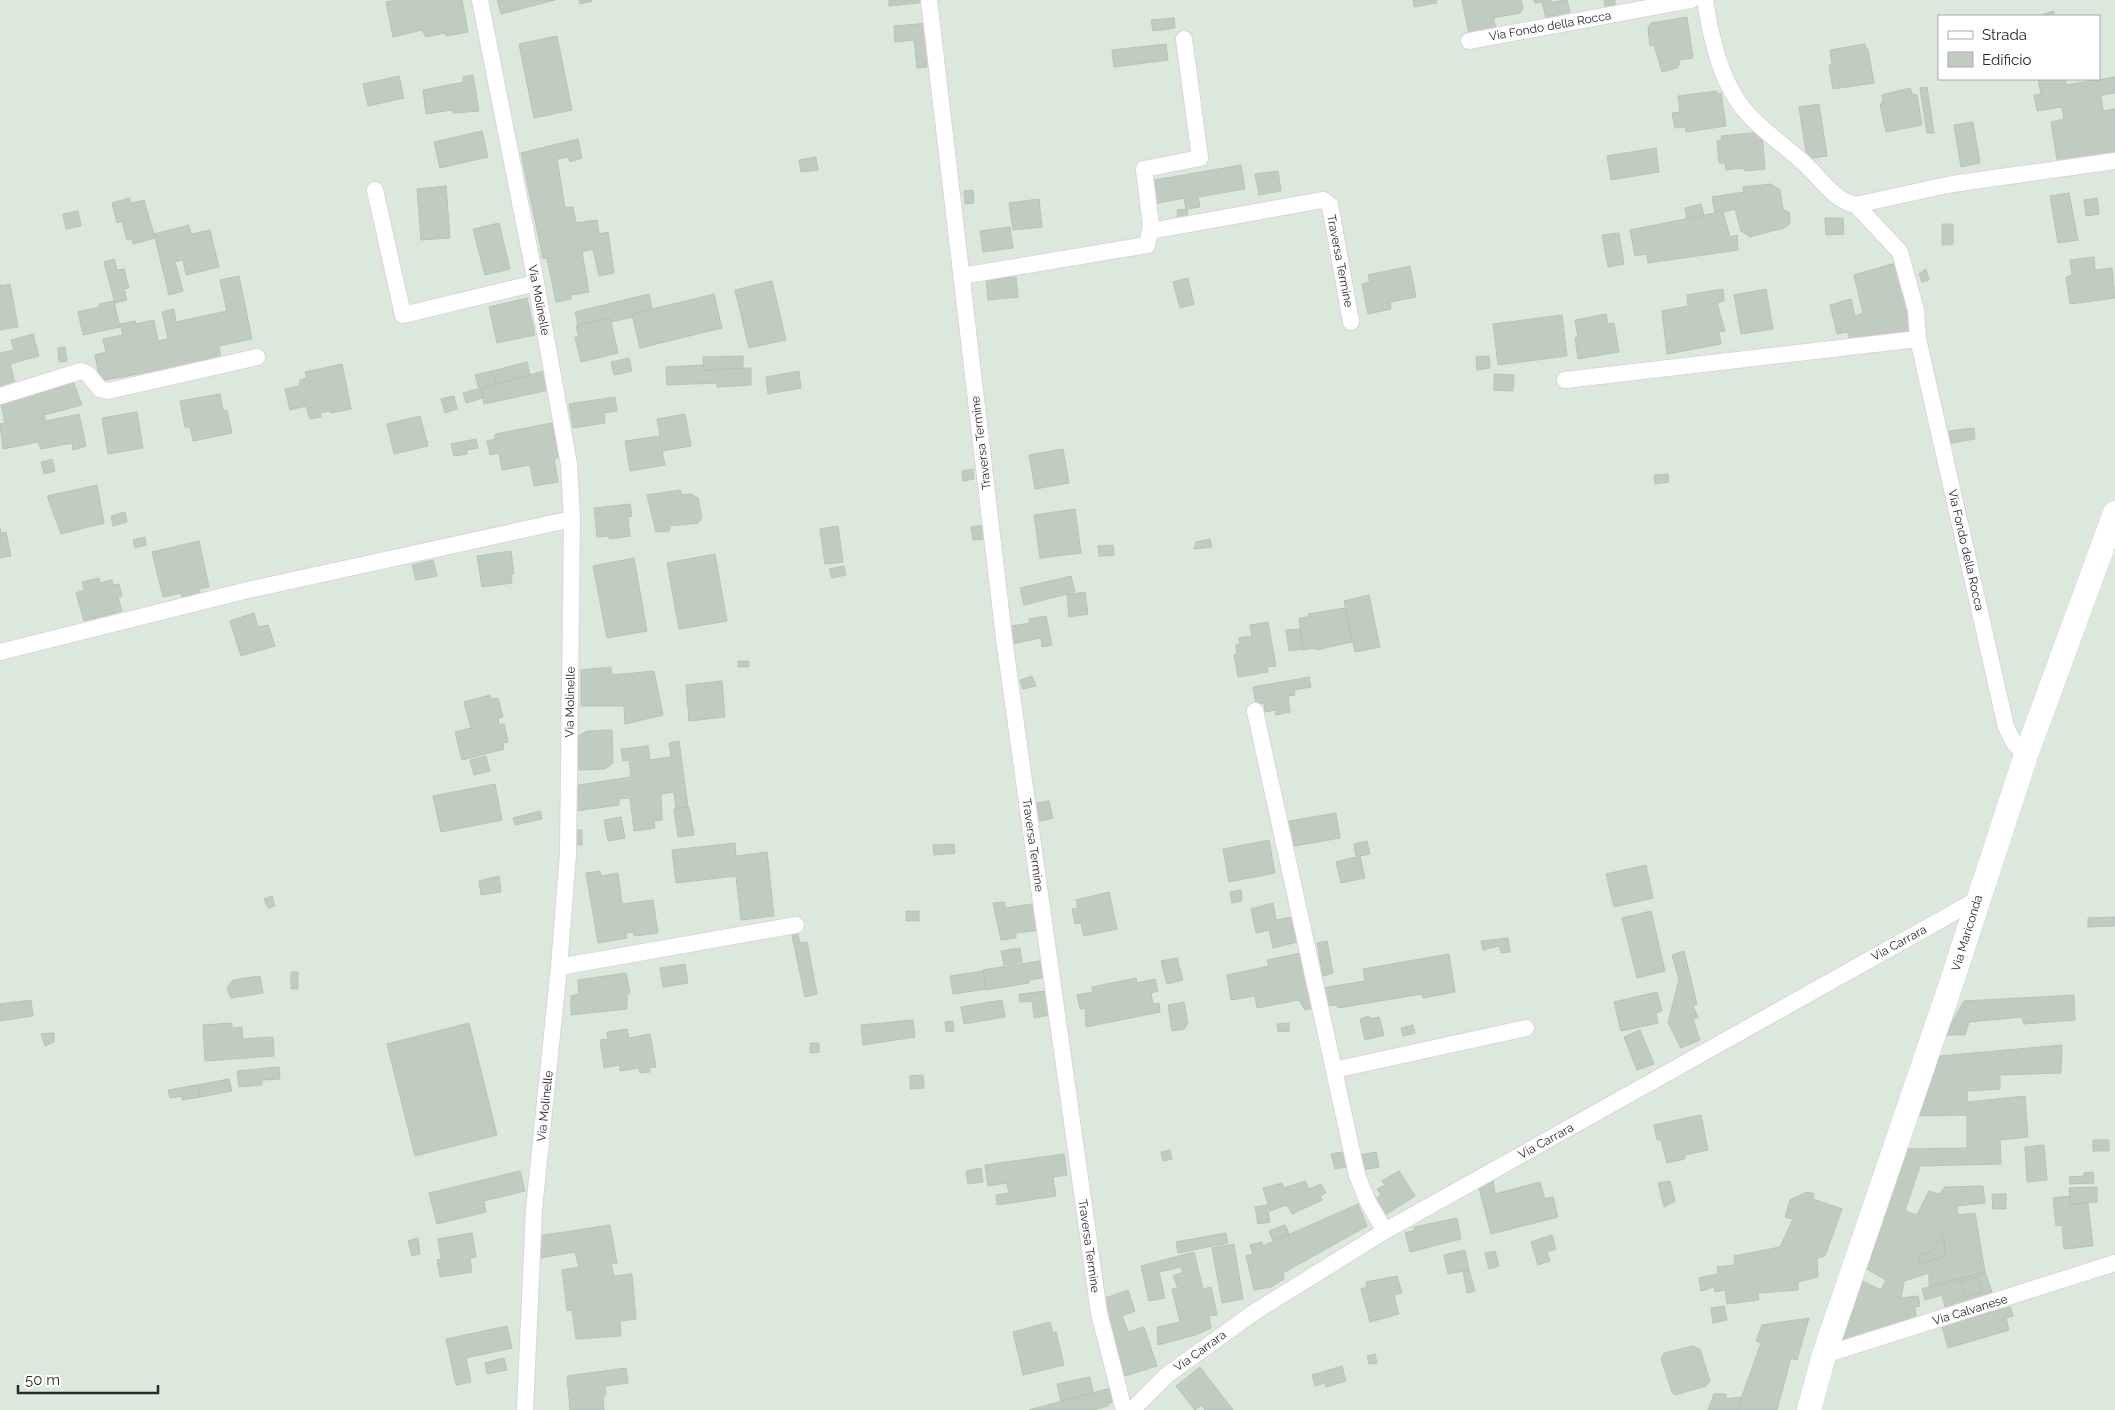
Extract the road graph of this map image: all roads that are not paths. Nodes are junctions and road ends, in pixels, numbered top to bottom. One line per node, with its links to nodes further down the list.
1 (480, 0): 12 (street, Via Molinelle)
2 (929, 0): 11 (street, Traversa Termine)
3 (1691, 0): 6 (street, Via Fondo della Rocca)
4 (1705, 0): 9 (street, Via Fondo della Rocca)
5 (1184, 39): 10 (street)
6 (1469, 41)
7 (2115, 161): 9 (street)
8 (375, 190): 12 (street)
9 (1856, 205): 14 (street, Via Fondo della Rocca)
10 (1150, 230): 11 (street); 13 (street, Traversa Termine)
11 (961, 276): 32 (street, Traversa Termine)
12 (536, 283): 19 (street, Via Molinelle)
13 (1351, 322)
14 (1918, 339): 16 (street); 22 (street, Via Fondo della Rocca)
15 (257, 357): 17 (street)
16 (1565, 380)
17 (0, 396)
18 (2115, 513): 22 (street, Via Mariconda)
19 (572, 519): 20 (street); 25 (street, Via Molinelle)
20 (0, 652)
21 (1255, 710): 27 (street)
22 (2026, 755): 23 (street, Via Mariconda)
23 (1978, 899): 28 (street, Via Carrara); 30 (street, Via Mariconda)
24 (796, 925): 25 (street)
25 (559, 966): 31 (street, Via Molinelle)
26 (1526, 1028): 27 (street)
27 (1334, 1070): 28 (street)
28 (1385, 1231): 33 (street, Via Carrara)
29 (2115, 1263): 30 (street, Via Calvanese)
30 (1824, 1355): 34 (street, Via Mariconda)
31 (525, 1410)
32 (1124, 1410)
33 (1132, 1410)
34 (1810, 1410)

